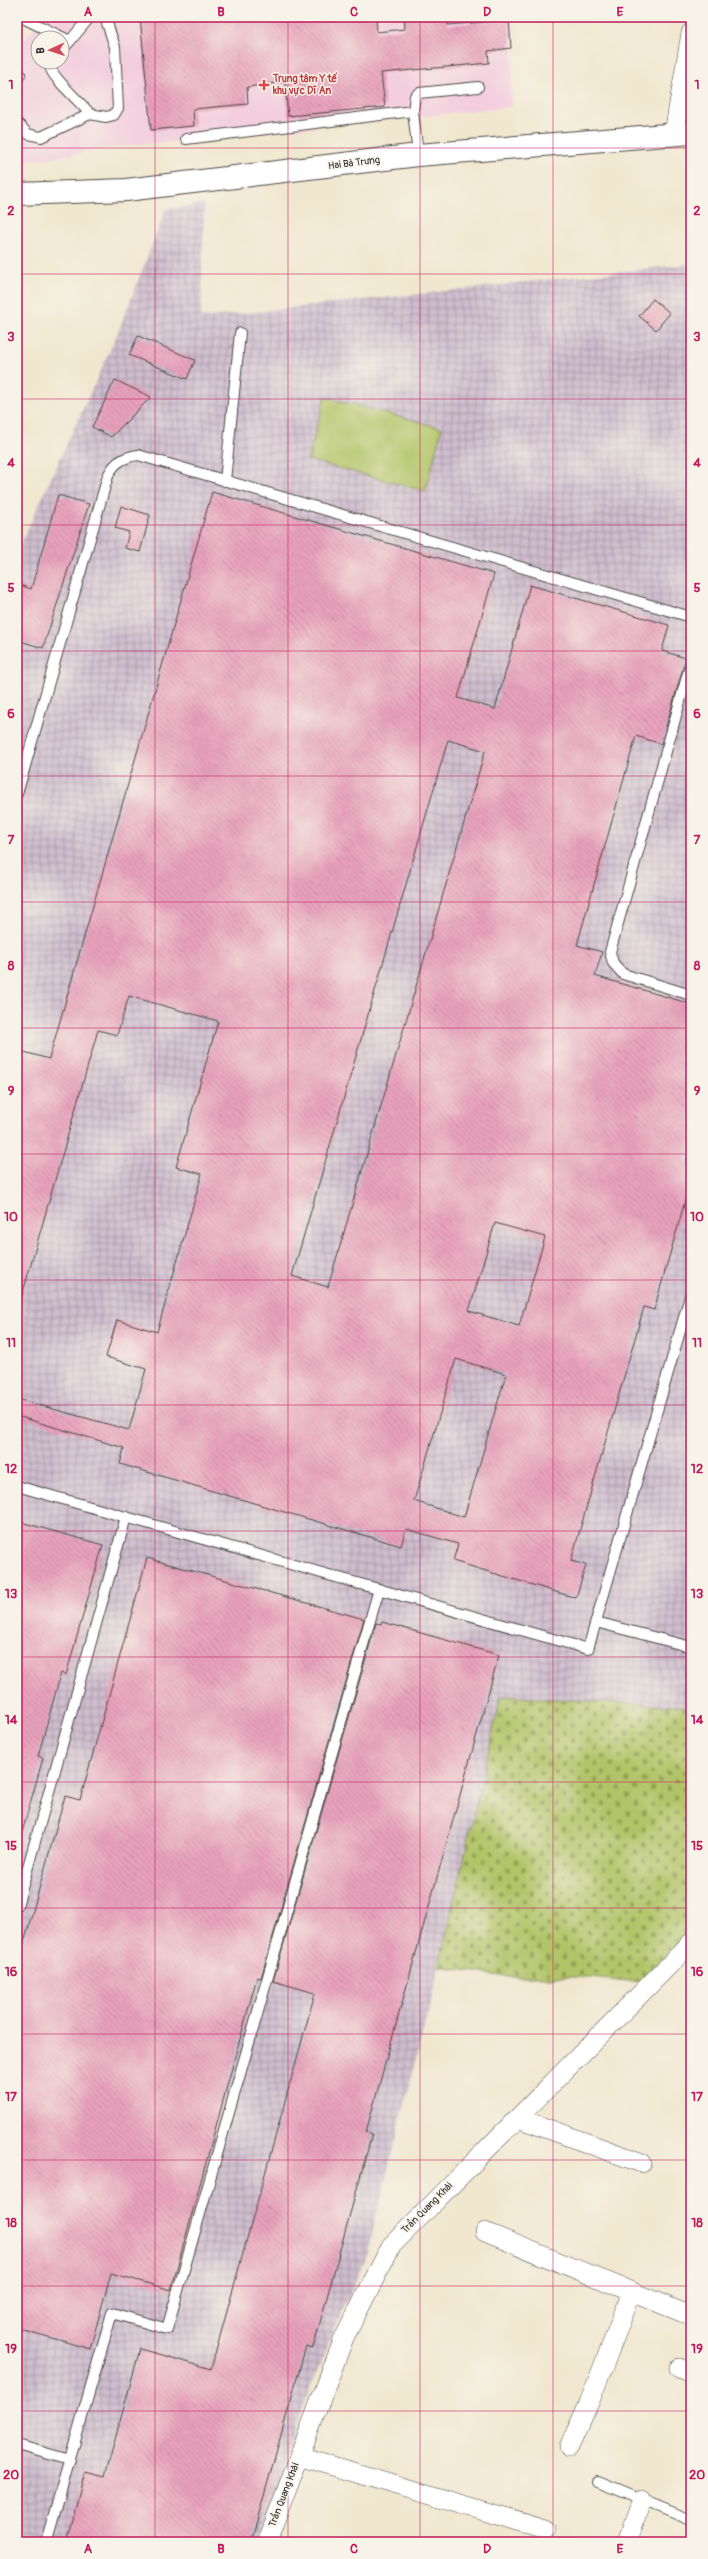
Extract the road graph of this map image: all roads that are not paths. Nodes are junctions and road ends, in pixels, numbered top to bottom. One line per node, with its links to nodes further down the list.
1 (90, 17): 6 (lane)
2 (105, 17): 10 (lane)
3 (26, 18): 4 (lane)
4 (49, 30)
5 (691, 33): 12 (street)
6 (70, 41)
7 (51, 70): 10 (lane)
8 (478, 87): 9 (lane)
9 (413, 111): 13 (lane); 14 (lane)
10 (90, 114): 11 (lane)
11 (17, 123)
12 (682, 133): 14 (main road, Hai Bà Trưng)
13 (186, 139)
14 (418, 155): 15 (main road, Hai Bà Trưng)
15 (17, 194)
16 (240, 333): 17 (lane)
17 (225, 481): 18 (lane); 20 (lane)
18 (691, 617)
19 (691, 662): 21 (lane)
20 (17, 794)
21 (691, 995)
22 (691, 1293): 26 (lane)
23 (17, 1486): 24 (lane)
24 (126, 1516): 25 (lane); 28 (lane)
25 (379, 1589): 26 (lane); 38 (lane)
26 (596, 1622): 27 (lane)
27 (691, 1647)
28 (17, 1906)
29 (691, 1943): 30 (street, Trần Quang Khải)
30 (518, 2118): 31 (street); 37 (street, Trần Quang Khải)
31 (642, 2163)
32 (485, 2232): 33 (street)
33 (632, 2292): 34 (street); 36 (street)
34 (691, 2316)
35 (17, 2445): 38 (lane)
36 (569, 2447)
37 (299, 2456): 42 (street); 44 (street, Trần Quang Khải)
38 (70, 2460): 43 (lane)
39 (598, 2482): 40 (lane)
40 (642, 2500): 41 (lane); 45 (street)
41 (691, 2520)
42 (545, 2529)
43 (46, 2542)
44 (267, 2542)
45 (627, 2542)

